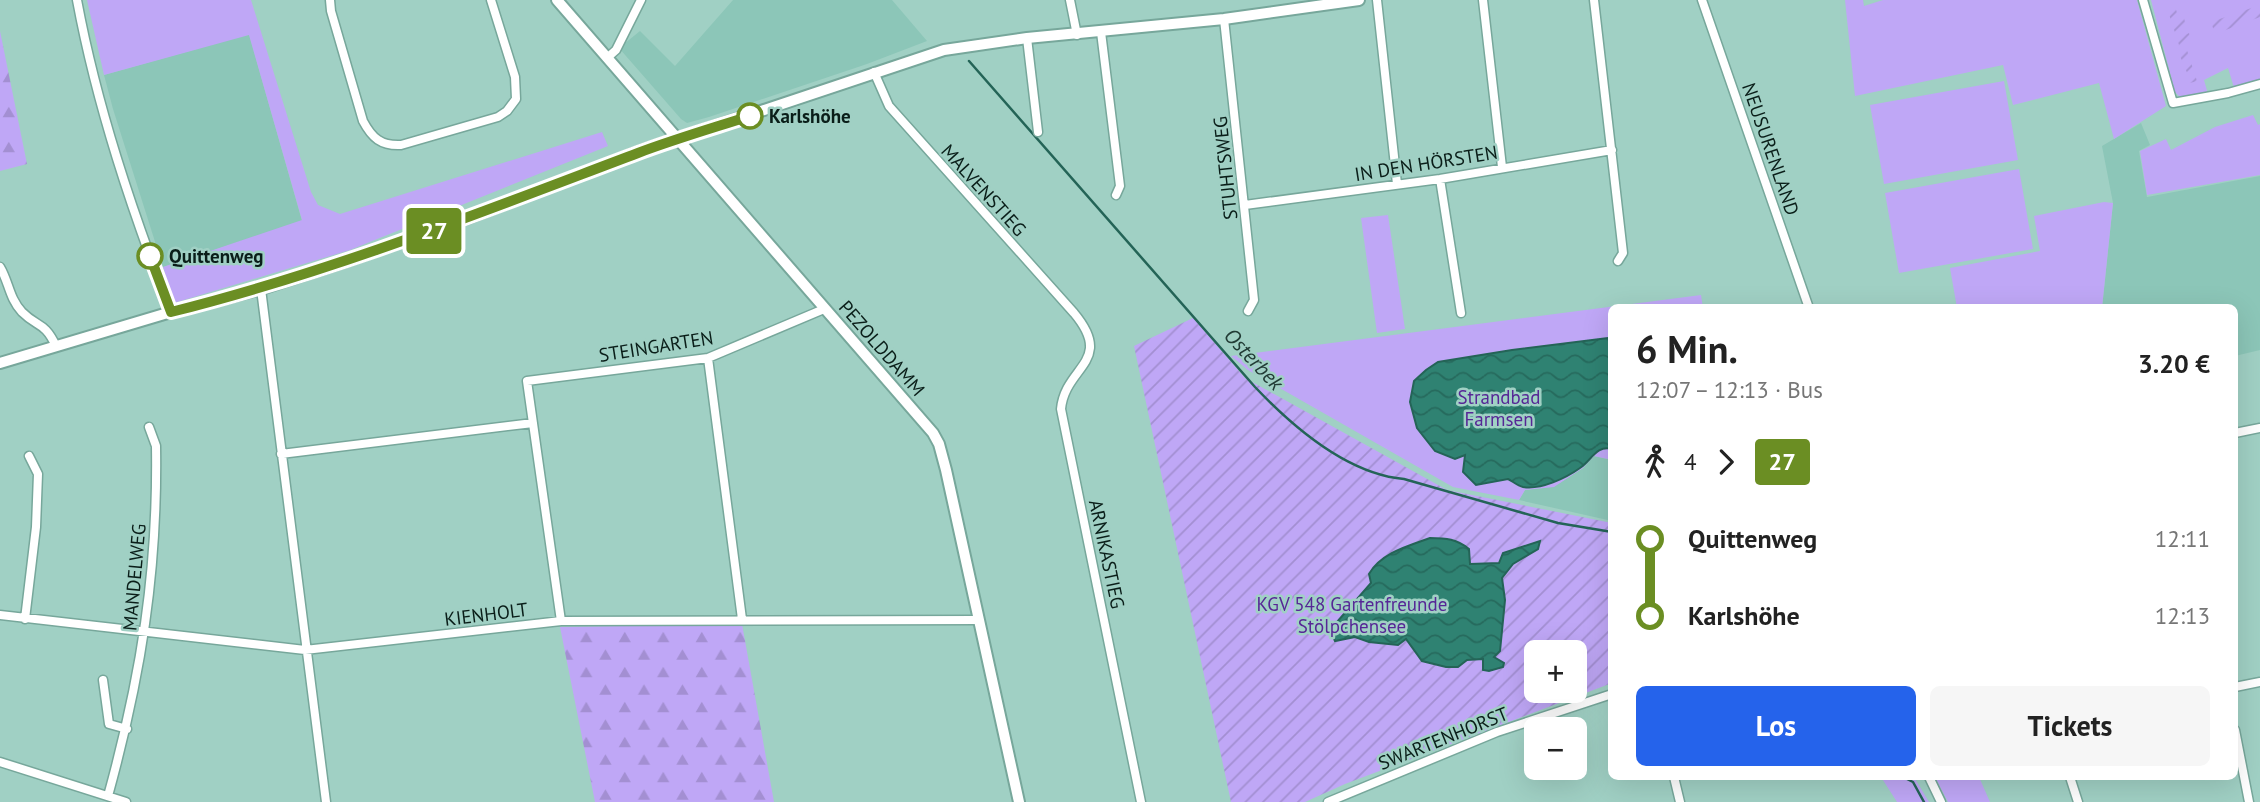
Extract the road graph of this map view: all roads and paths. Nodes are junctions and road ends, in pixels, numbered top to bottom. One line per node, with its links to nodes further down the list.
1 (77, 0): 34 (street)
2 (330, 0): 3 (street)
3 (491, 0)
4 (556, 0): 17 (main road, PEZOLDDAMM)
5 (641, 0): 17 (street)
6 (1070, 0): 15 (street)
7 (1359, 0): 13 (main road)
8 (1377, 0): 25 (street)
9 (1483, 0): 23 (street)
10 (1594, 0): 22 (street)
11 (1702, 0): 31 (street, NEUSURENLAND)
12 (2143, 0): 19 (street)
13 (1224, 19): 14 (main road); 27 (street, STUHTSWEG)
14 (1101, 32): 15 (main road); 26 (street)
15 (1077, 35): 16 (main road)
16 (1027, 38): 18 (main road); 20 (street)
17 (607, 58): 21 (main road, PEZOLDDAMM)
18 (874, 72): 21 (main road); 36 (street, MALVENSTIEG)
19 (2260, 84)
20 (1038, 132)
21 (678, 140): 30 (main road); 32 (main road, PEZOLDDAMM)
22 (1612, 150): 23 (street, IN DEN HÖRSTEN); 28 (street)
23 (1502, 167): 24 (street, IN DEN HÖRSTEN)
24 (1440, 179): 25 (street, IN DEN HÖRSTEN); 35 (street)
25 (1396, 184): 27 (street, IN DEN HÖRSTEN)
26 (1116, 195)
27 (1245, 205): 33 (street, STUHTSWEG)
28 (1618, 261)
29 (0, 267): 37 (street)
30 (261, 289): 34 (main road); 44 (street)
31 (1808, 304)
32 (824, 309): 38 (street, STEINGARTEN); 49 (main road, PEZOLDDAMM)
33 (1248, 311)
34 (171, 312): 37 (main road)
35 (1461, 313)
36 (1081, 322): 67 (street, ARNIKASTIEG)
37 (56, 346): 39 (main road)
38 (708, 358): 40 (street, STEINGARTEN); 48 (street)
39 (0, 363)
40 (533, 423): 44 (street); 50 (street)
41 (149, 427): 51 (street, MANDELWEG)
42 (2260, 428): 43 (street)
43 (2238, 432)
44 (281, 454): 52 (street)
45 (29, 456): 47 (street)
46 (0, 615): 47 (street, KIENHOLT)
47 (25, 619): 51 (street, KIENHOLT)
48 (742, 619): 49 (street, KIENHOLT); 50 (street, KIENHOLT)
49 (979, 620): 66 (main road, PEZOLDDAMM)
50 (561, 621): 52 (street, KIENHOLT)
51 (146, 632): 52 (street, KIENHOLT); 57 (street, MANDELWEG)
52 (305, 650): 65 (street)
53 (103, 680): 57 (street)
54 (2260, 682): 55 (street)
55 (2238, 686)
56 (1608, 695): 68 (street, SWARTENHORST)
57 (127, 729): 63 (street, MANDELWEG)
58 (2238, 745): 72 (street)
59 (0, 762): 63 (street)
60 (1675, 780): 69 (street)
61 (1930, 780): 70 (street)
62 (2071, 780): 71 (street)
63 (108, 796): 64 (street)
64 (126, 802)
65 (326, 802)
66 (1019, 802)
67 (1141, 802)
68 (1328, 802)
69 (1680, 802)
70 (1941, 802)
71 (2078, 802)
72 (2249, 802)

